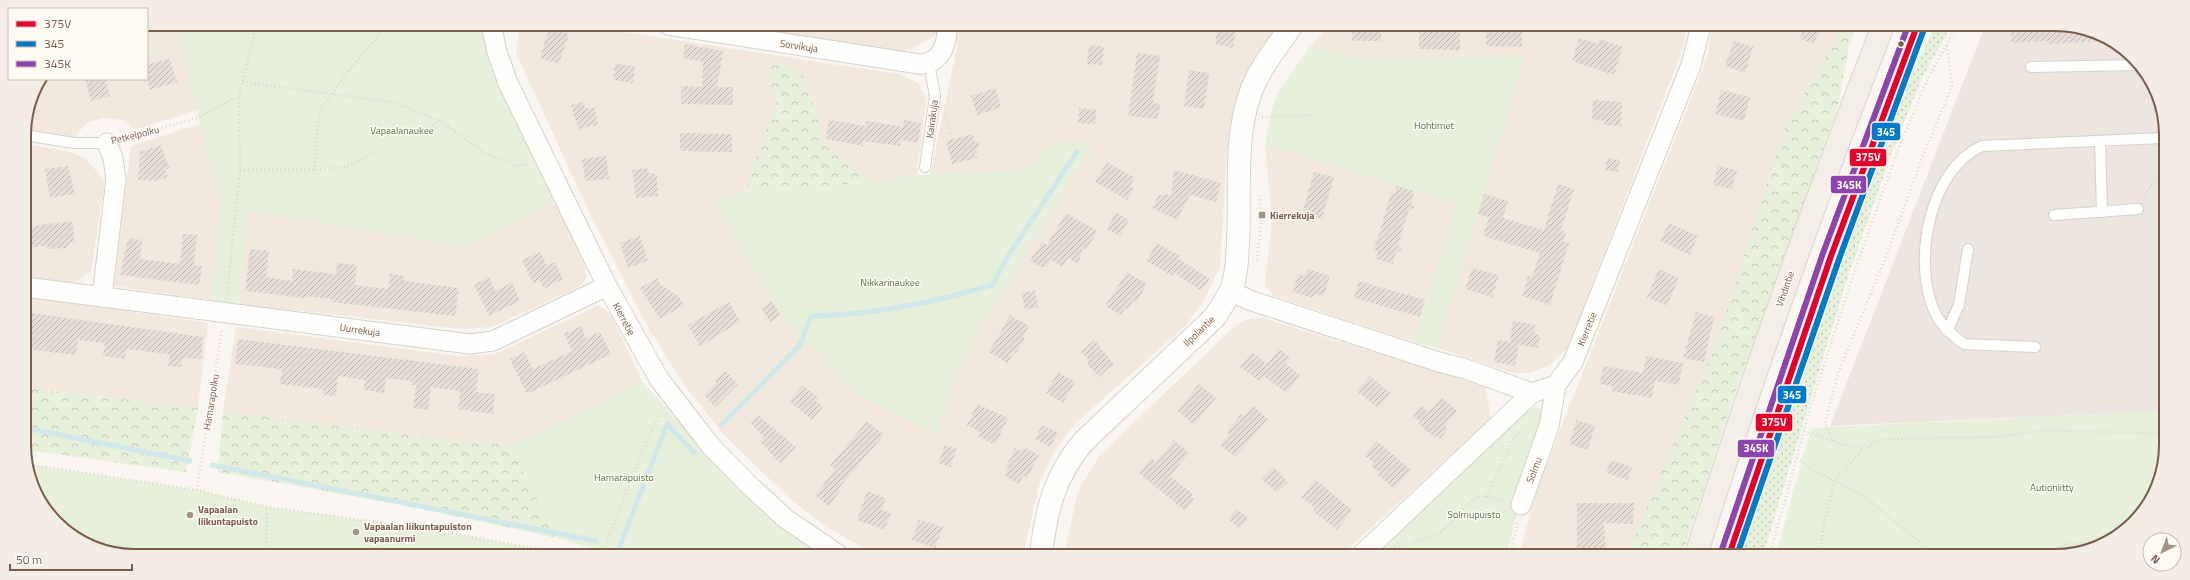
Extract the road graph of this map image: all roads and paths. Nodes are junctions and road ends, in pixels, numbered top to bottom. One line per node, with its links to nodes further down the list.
1 (256, 31): 17 (path, Hamarapolku)
2 (383, 31): 18 (path)
3 (492, 31): 29 (street, Kierretie)
4 (510, 31): 12 (path)
5 (707, 31): 14 (street, Sorvikuja)
6 (947, 31): 14 (street)
7 (1288, 31): 42 (street, Ilpolantie)
8 (1700, 31): 47 (street, Kierretie)
9 (1881, 31): 71 (main road, Vihdintie)
10 (1915, 31): 72 (main road)
11 (1954, 31): 13 (path)
12 (508, 36)
13 (1947, 45): 51 (path); 53 (path)
14 (929, 63): 30 (lane, Kairakuja)
15 (2132, 65): 16 (lane)
16 (2031, 67)
17 (243, 82): 18 (path); 19 (path, Hamarapolku)
18 (332, 94): 22 (path); 32 (path)
19 (240, 96): 27 (path, Petkelpolku); 31 (path, Hamarapolku)
20 (1260, 111): 21 (path)
21 (1315, 114)
22 (439, 120): 23 (path); 29 (path)
23 (433, 126)
24 (31, 136): 27 (lane, Petkelpolku)
25 (2159, 138): 26 (lane)
26 (2100, 141): 36 (lane); 45 (lane)
27 (107, 143): 43 (street)
28 (375, 153): 32 (path)
29 (546, 162): 40 (street, Kierretie)
30 (924, 167)
31 (240, 170): 32 (path); 44 (path, Hamarapolku)
32 (315, 170)
33 (2159, 180): 35 (path)
34 (1258, 185): 39 (path)
35 (2138, 209): 36 (lane)
36 (2102, 212): 37 (lane)
37 (2054, 215)
38 (1968, 248): 45 (lane)
39 (1256, 265)
40 (607, 286): 44 (street, Uurrekuja); 49 (street, Kierretie)
41 (31, 288): 43 (street, Uurrekuja)
42 (1231, 291): 48 (street); 67 (street, Ilpolantie)
43 (102, 297): 44 (street, Uurrekuja)
44 (225, 314): 58 (path, Hamarapolku)
45 (1947, 330): 46 (lane)
46 (2035, 347)
47 (1556, 385): 48 (street); 61 (street, Solmu)
48 (1532, 393): 68 (street)
49 (673, 398): 65 (path); 66 (street, Kierretie)
50 (1522, 428): 59 (path)
51 (1804, 431): 53 (path); 55 (path)
52 (2159, 434): 54 (path)
53 (1834, 441): 54 (path)
54 (1864, 449): 57 (path)
55 (1797, 458): 57 (path); 73 (path)
56 (33, 465): 58 (path)
57 (1834, 481): 74 (path); 75 (path)
58 (197, 490): 60 (path)
59 (1486, 497): 61 (path); 69 (path)
60 (267, 507): 63 (path); 64 (path)
61 (1520, 508): 70 (path)
62 (2092, 543): 76 (path)
63 (266, 549)
64 (540, 549)
65 (604, 549)
66 (831, 549)
67 (1042, 549)
68 (1367, 549)
69 (1392, 549)
70 (1511, 549)
71 (1698, 549)
72 (1731, 549)
73 (1772, 549)
74 (1821, 549)
75 (1928, 549)
76 (2052, 549)

